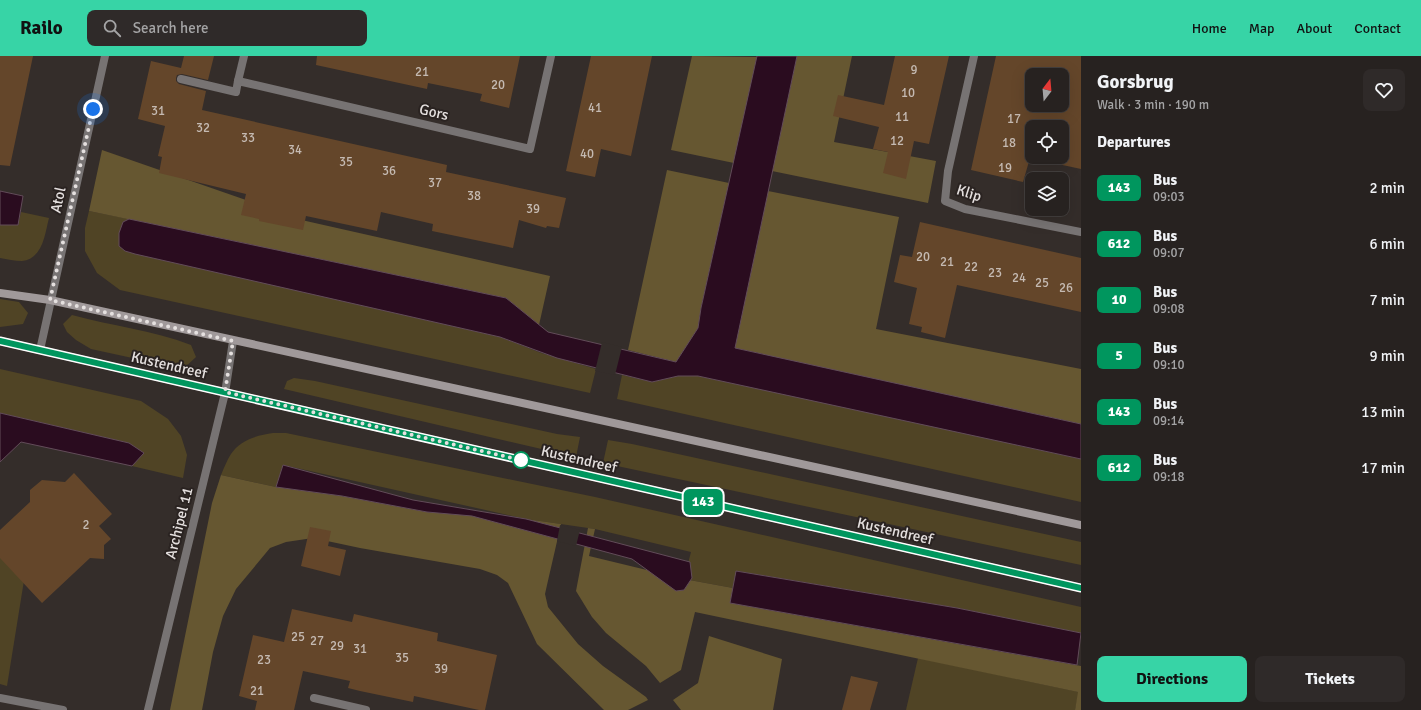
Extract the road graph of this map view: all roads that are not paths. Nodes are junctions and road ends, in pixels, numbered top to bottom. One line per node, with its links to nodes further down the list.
1 (105, 56): 9 (street, Atol)
2 (244, 56): 6 (street)
3 (551, 56): 6 (street, Gors)
4 (974, 56): 7 (street, Klip)
5 (181, 80): 6 (street)
6 (238, 81)
7 (1081, 232)
8 (0, 293): 9 (main road)
9 (50, 300): 11 (main road); 12 (street, Atol)
10 (0, 341): 12 (main road, Kustendreef)
11 (233, 341): 13 (street, Archipel 11); 14 (main road)
12 (40, 350): 13 (main road, Kustendreef)
13 (225, 392): 15 (main road, Kustendreef); 20 (street, Archipel 11)
14 (1081, 525)
15 (1081, 588)
16 (0, 698): 19 (street)
17 (314, 698): 18 (street)
18 (360, 709)
19 (63, 710)
20 (148, 710)

